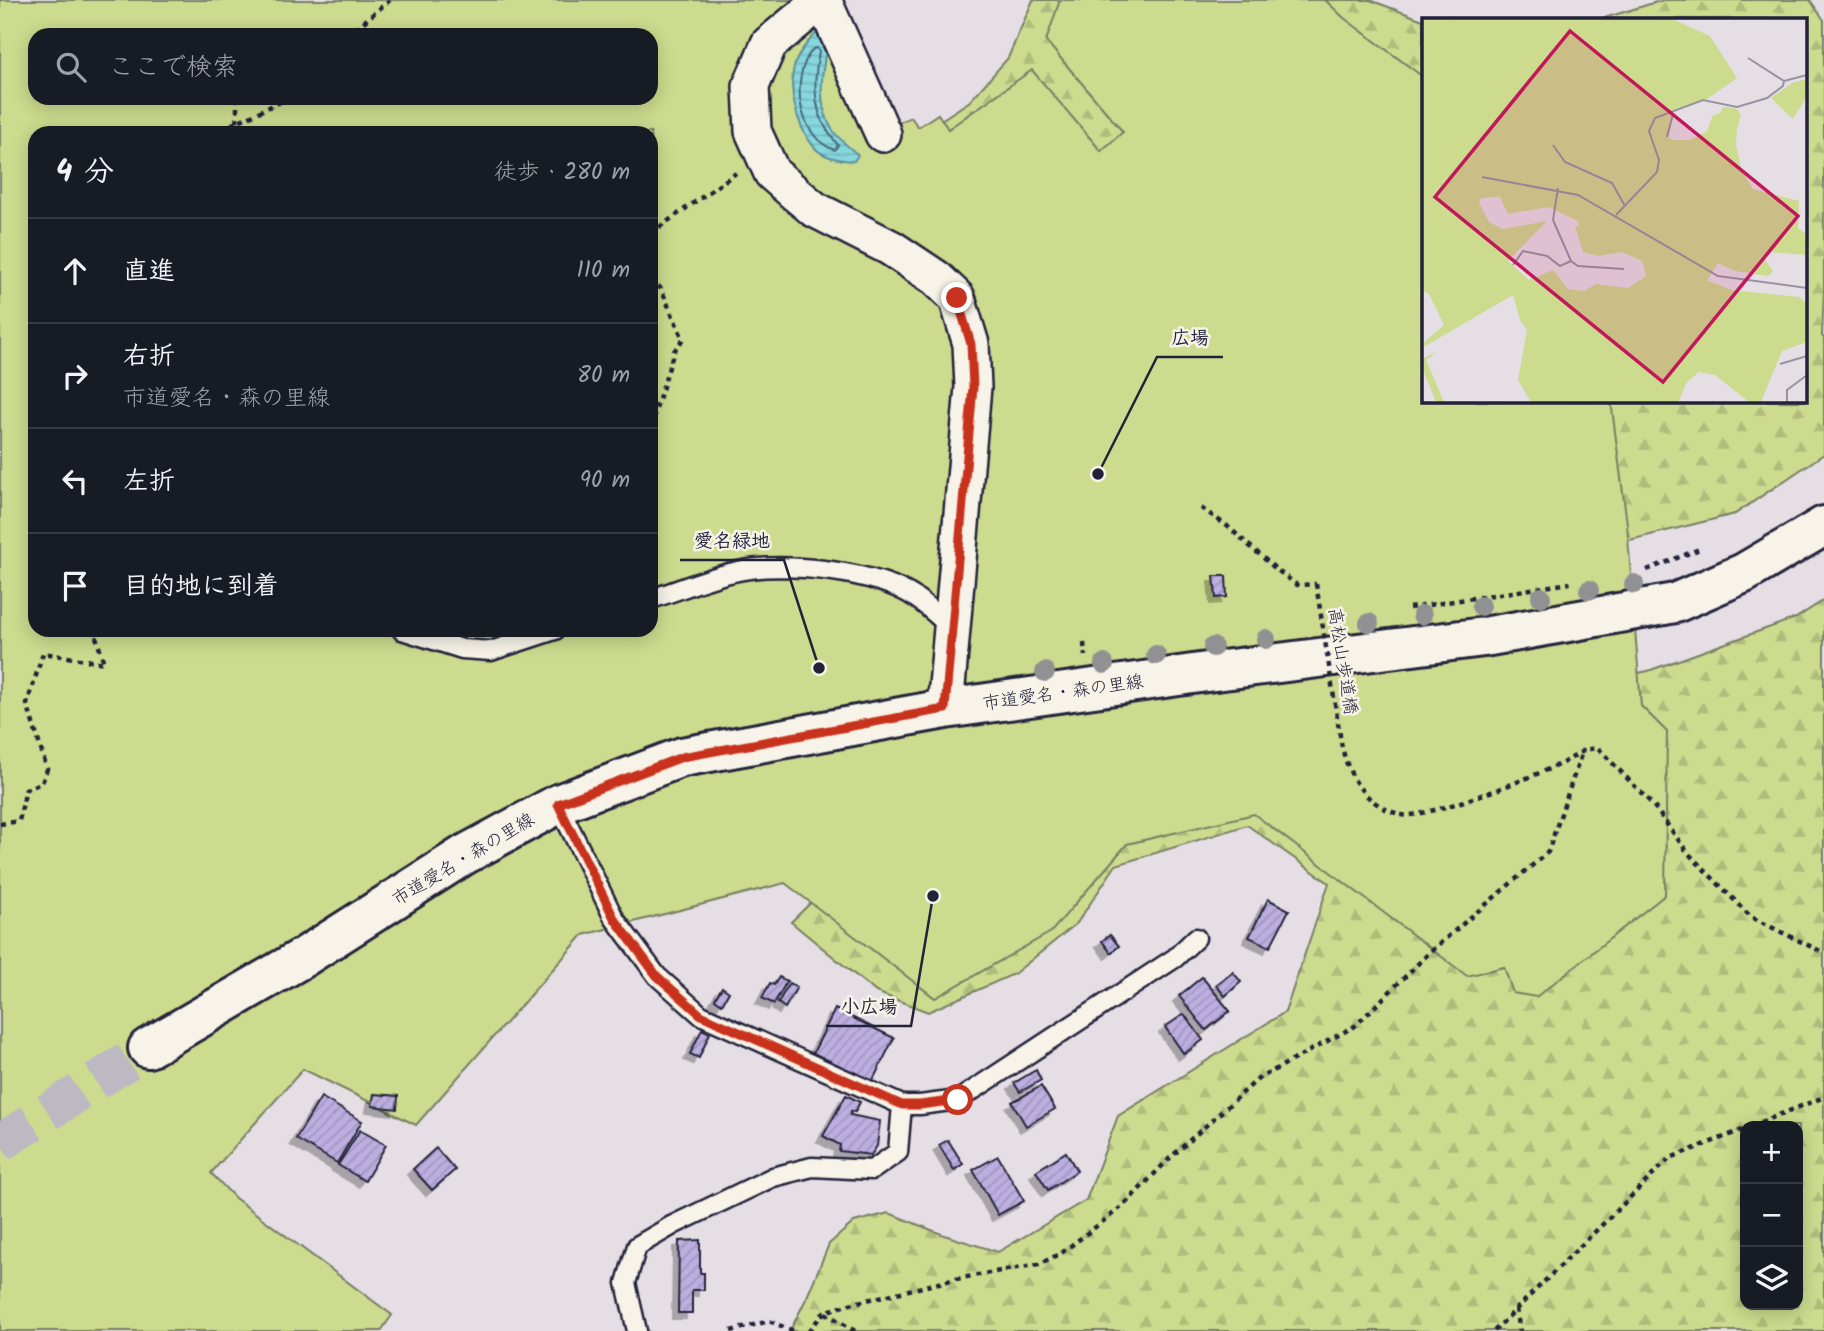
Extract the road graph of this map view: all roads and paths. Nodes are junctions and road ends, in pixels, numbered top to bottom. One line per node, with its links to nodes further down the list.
1 (390, 0): 3 (path)
2 (823, 0): 6 (street); 9 (street)
3 (356, 28)
4 (237, 105): 7 (path)
5 (274, 105): 7 (path)
6 (865, 120)
7 (237, 122): 8 (path)
8 (229, 126)
9 (765, 157): 10 (path); 16 (street)
10 (658, 228)
11 (658, 287): 12 (path)
12 (658, 402)
13 (1201, 508): 21 (path, 高松山歩道橋, bridge)
14 (1824, 526): 20 (street, 市道愛名・森の里線)
15 (658, 597): 16 (lane)
16 (953, 629): 20 (street)
17 (96, 637): 23 (path)
18 (424, 637): 19 (lane)
19 (534, 637)
20 (945, 709): 22 (street, 市道愛名・森の里線)
21 (1583, 749): 25 (path); 32 (path)
22 (558, 804): 26 (street, 市道愛名・森の里線); 28 (lane)
23 (0, 824)
24 (1196, 938): 28 (lane)
25 (1824, 953)
26 (148, 1048)
27 (1824, 1097): 29 (path)
28 (902, 1105): 33 (lane)
29 (1764, 1121)
30 (1740, 1131): 31 (path)
31 (1516, 1308): 38 (path); 39 (path)
32 (824, 1312): 36 (path); 37 (path)
33 (637, 1331)
34 (731, 1331): 35 (path)
35 (794, 1331)
36 (809, 1331)
37 (855, 1331)
38 (1494, 1331)
39 (1520, 1331)

